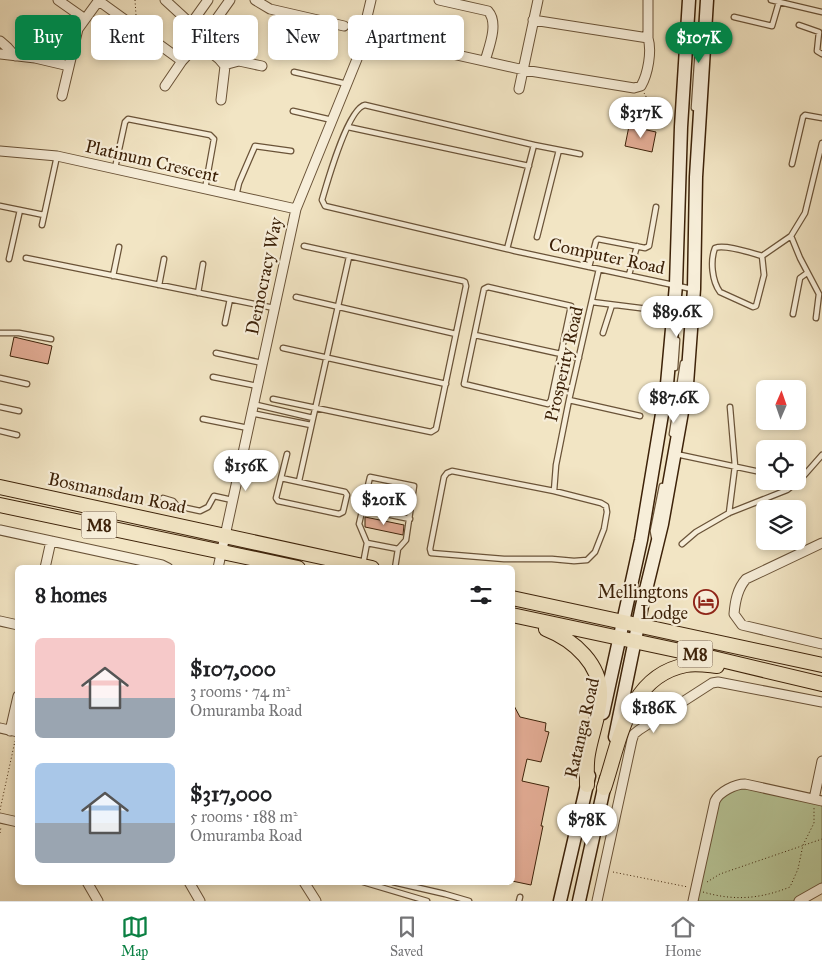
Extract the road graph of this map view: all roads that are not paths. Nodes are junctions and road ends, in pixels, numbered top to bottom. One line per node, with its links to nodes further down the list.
1 (58, 0): 22 (street)
2 (99, 0): 18 (street); 22 (street)
3 (165, 0): 4 (street)
4 (208, 0)
5 (230, 0): 19 (street)
6 (254, 0): 25 (street)
7 (370, 0): 20 (street, Democracy Way)
8 (438, 0): 38 (street)
9 (538, 0): 23 (street)
10 (648, 0): 27 (street)
11 (689, 0): 90 (main road, Ratanga Road)
12 (693, 0): 90 (lane)
13 (701, 0): 16 (lane)
14 (771, 0): 15 (lane)
15 (779, 2): 17 (lane); 21 (lane)
16 (704, 5): 71 (main road, Ratanga Road)
17 (822, 12)
18 (119, 15)
19 (219, 15)
20 (367, 15)
21 (734, 17)
22 (85, 19): 40 (street)
23 (533, 20): 27 (street); 42 (street)
24 (799, 25): 31 (lane)
25 (344, 26)
26 (699, 28): 71 (lane)
27 (648, 38): 42 (street)
28 (0, 41): 32 (street)
29 (163, 47): 37 (street)
30 (0, 54): 32 (street)
31 (822, 54)
32 (15, 56)
33 (464, 56): 38 (street)
34 (44, 60): 40 (street)
35 (218, 60): 39 (street)
36 (357, 60): 44 (street, Democracy Way)
37 (182, 61): 45 (street)
38 (485, 61): 42 (street)
39 (224, 65): 41 (street); 48 (street)
40 (69, 66): 47 (street)
41 (262, 66)
42 (524, 70): 46 (street)
43 (294, 72): 44 (lane)
44 (347, 84): 51 (street, Democracy Way)
45 (165, 86)
46 (519, 89)
47 (62, 96)
48 (221, 100)
49 (293, 111): 51 (lane)
50 (822, 118): 60 (lane)
51 (332, 120): 67 (street, Democracy Way)
52 (348, 127): 54 (lane); 61 (lane); 77 (lane, Computer Road)
53 (822, 143): 72 (lane)
54 (534, 145): 55 (lane); 61 (lane)
55 (559, 150): 58 (lane); 73 (lane)
56 (0, 151): 59 (street, Platinum Crescent)
57 (291, 151): 64 (lane)
58 (580, 154)
59 (57, 156): 62 (street, Platinum Crescent); 69 (lane)
60 (792, 164)
61 (529, 166): 77 (lane)
62 (115, 170): 63 (street, Platinum Crescent); 63 (lane)
63 (204, 190): 64 (street, Platinum Crescent)
64 (236, 196): 67 (street, Platinum Crescent)
65 (0, 206): 68 (lane)
66 (656, 207): 75 (lane)
67 (296, 209): 98 (street, Democracy Way)
68 (20, 210): 69 (lane); 81 (lane)
69 (44, 215): 70 (lane)
70 (42, 225)
71 (695, 229): 91 (main road, Ratanga Road)
72 (792, 236): 79 (lane); 86 (lane)
73 (537, 237)
74 (304, 246): 78 (lane)
75 (636, 246): 84 (lane); 88 (lane)
76 (119, 247): 87 (lane)
77 (507, 249): 84 (lane, Computer Road)
78 (349, 256): 97 (lane); 105 (lane)
79 (762, 256): 79 (lane)
80 (26, 258): 87 (lane)
81 (9, 259)
82 (164, 259): 89 (lane)
83 (204, 264): 92 (lane)
84 (588, 267): 85 (lane, Computer Road)
85 (599, 269): 88 (lane, Computer Road); 95 (lane, Prosperity Road)
86 (807, 273): 100 (lane); 101 (lane)
87 (113, 276): 89 (lane)
88 (629, 276): 90 (lane, Computer Road)
89 (159, 285): 92 (lane)
90 (678, 286): 91 (lane, Computer Road); 119 (lane); 156 (main road, Ratanga Road)
91 (693, 291): 136 (main road, Ratanga Road); 139 (lane)
92 (198, 293): 94 (lane)
93 (296, 297): 97 (lane)
94 (230, 299): 98 (lane); 102 (lane)
95 (592, 302): 96 (lane); 112 (lane, Prosperity Road)
96 (612, 305): 99 (lane); 104 (lane)
97 (338, 306): 105 (lane); 111 (lane)
98 (274, 308): 113 (street, Democracy Way)
99 (648, 309)
100 (793, 314)
101 (816, 318)
102 (225, 323)
103 (0, 333): 107 (lane)
104 (603, 333)
105 (456, 334): 117 (lane)
106 (474, 335): 110 (lane); 110 (lane); 110 (lane)
107 (51, 340)
108 (284, 348): 111 (lane)
109 (216, 353): 113 (lane)
110 (561, 354): 112 (lane)
111 (326, 358): 117 (lane); 122 (lane)
112 (579, 358): 121 (lane, Prosperity Road)
113 (262, 362): 118 (street, Democracy Way)
114 (213, 377): 118 (lane)
115 (0, 378): 116 (lane)
116 (27, 384)
117 (446, 384): 122 (lane)
118 (257, 386): 125 (street, Democracy Way)
119 (671, 398)
120 (272, 399): 122 (lane)
121 (569, 400): 127 (lane); 147 (lane, Prosperity Road)
122 (316, 407): 128 (lane)
123 (730, 407): 138 (lane)
124 (0, 408): 126 (lane)
125 (252, 409): 128 (lane); 130 (lane); 131 (street, Democracy Way)
126 (19, 411)
127 (640, 416)
128 (313, 418): 130 (lane)
129 (203, 419): 131 (lane)
130 (311, 425): 144 (lane)
131 (248, 428): 149 (street, Democracy Way)
132 (0, 431): 134 (lane)
133 (665, 433): 156 (lane)
134 (17, 435)
135 (287, 454): 142 (lane)
136 (676, 454): 138 (lane); 161 (main road, Ratanga Road)
137 (822, 455): 141 (lane)
138 (735, 466): 140 (lane); 152 (lane)
139 (666, 471)
140 (756, 471)
141 (806, 472)
142 (281, 478): 144 (lane); 144 (lane)
143 (664, 479): 161 (lane)
144 (299, 481)
145 (0, 487): 155 (main road, Bosmansdam Road / M8)
146 (787, 490): 152 (lane)
147 (554, 491): 147 (lane)
148 (163, 498): 149 (lane)
149 (232, 500): 155 (street, Democracy Way)
150 (0, 505): 163 (main road, Bosmansdam Road / M8)
151 (362, 509): 153 (lane); 153 (lane); 158 (lane)
152 (729, 513): 160 (lane)
153 (410, 519): 162 (lane)
154 (0, 530): 157 (street)
155 (225, 535): 163 (street, Democracy Way); 168 (main road, Bosmansdam Road / M8)
156 (640, 540): 175 (main road, Ratanga Road)
157 (50, 541): 164 (street); 165 (street)
158 (367, 543): 162 (lane); 169 (lane)
159 (822, 543): 180 (street)
160 (682, 544)
161 (656, 548): 177 (main road, Ratanga Road)
162 (398, 549): 170 (lane)
163 (222, 551): 166 (street, Democracy Way); 167 (main road, Bosmansdam Road / M8)
164 (46, 565)
165 (162, 565)
166 (219, 565)
167 (285, 565)
168 (362, 565)
169 (367, 565)
170 (395, 565)
171 (515, 599): 175 (main road, M8)
172 (515, 617): 178 (main road, M8)
173 (515, 617): 188 (main road)
174 (0, 622): 176 (street)
175 (624, 622): 177 (main road, M8); 178 (main road, Ratanga Road)
176 (15, 624)
177 (639, 625): 179 (main road, Ratanga Road); 181 (main road, M8)
178 (620, 638): 179 (main road, M8); 188 (main road, Ratanga Road)
179 (636, 642): 182 (main road, M8); 189 (main road, Ratanga Road)
180 (822, 644)
181 (822, 665)
182 (755, 668): 183 (main road, M8); 189 (main road)
183 (822, 684)
184 (822, 702): 206 (street)
185 (0, 728): 186 (street)
186 (15, 732)
187 (822, 762): 190 (street)
188 (587, 785): 204 (main road, Ratanga Road)
189 (604, 788): 205 (main road, Ratanga Road)
190 (818, 800): 207 (street)
191 (0, 818): 192 (street)
192 (15, 821)
193 (89, 885): 199 (street)
194 (191, 885): 200 (street)
195 (306, 885): 201 (street)
196 (380, 885): 202 (lane)
197 (406, 885): 203 (lane)
198 (822, 888): 208 (street)
199 (98, 901)
200 (200, 901)
201 (316, 901)
202 (427, 901)
203 (469, 901)
204 (560, 901)
205 (579, 901)
206 (597, 901)
207 (693, 901)
208 (799, 901)

